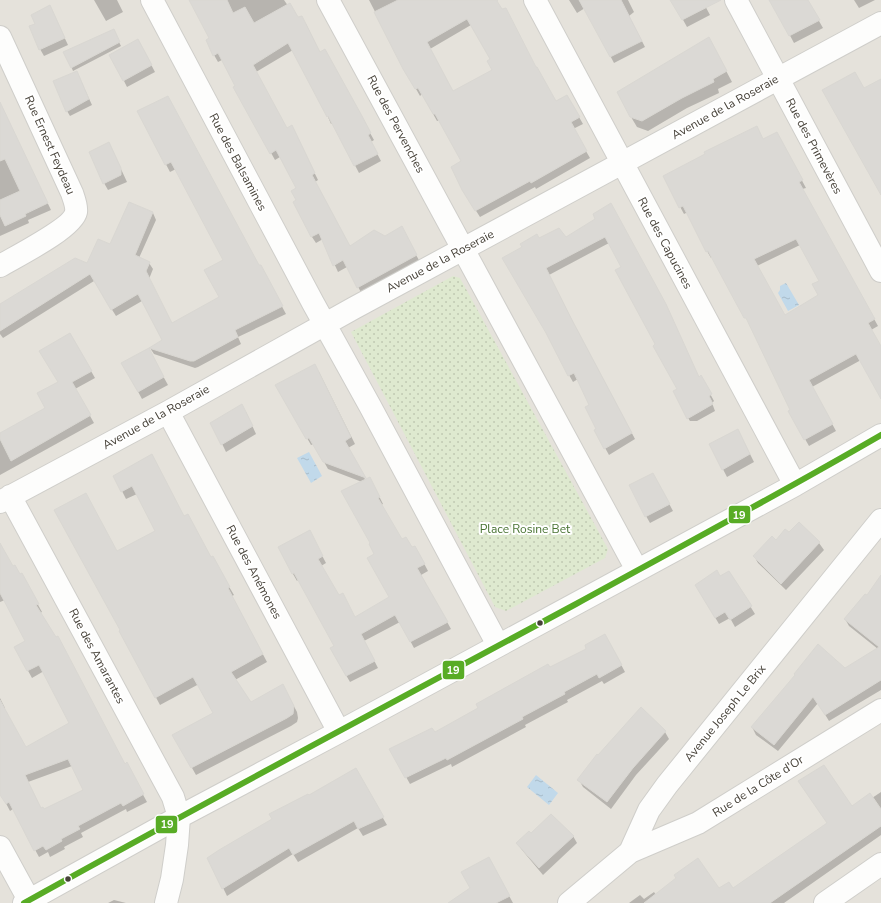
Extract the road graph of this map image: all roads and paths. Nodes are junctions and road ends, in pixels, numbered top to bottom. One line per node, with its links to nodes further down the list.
1 (152, 0): 12 (street, Rue des Balsamines)
2 (328, 0): 9 (street, Rue des Pervenches)
3 (535, 0): 8 (street, Rue des Capucines)
4 (736, 0): 7 (street, Rue des Primevères)
5 (881, 23): 7 (street, Avenue de la Roseraie)
6 (0, 37): 10 (street, Rue Ernest Feydeau)
7 (777, 78): 8 (street, Avenue de la Roseraie); 11 (street, Rue des Primevères)
8 (622, 164): 9 (street, Avenue de la Roseraie); 15 (street, Rue des Capucines)
9 (463, 249): 12 (street, Avenue de la Roseraie); 18 (street)
10 (0, 266)
11 (881, 271)
12 (325, 324): 13 (street, Avenue de la Roseraie); 19 (street)
13 (168, 412): 16 (street, Avenue de la Roseraie); 21 (street, Rue des Anémones)
14 (881, 435): 15 (street)
15 (795, 485): 18 (street)
16 (5, 499): 22 (street, Rue des Amarantes)
17 (881, 520): 24 (street, Avenue Joseph Le Brix)
18 (638, 570): 19 (street)
19 (498, 646): 21 (street)
20 (881, 710): 24 (street, Rue de la Côte d'Or)
21 (339, 732): 22 (street)
22 (179, 818): 26 (street); 27 (street)
23 (0, 846): 26 (street)
24 (630, 852): 28 (street, Avenue Joseph Le Brix)
25 (881, 864): 29 (street)
26 (26, 902)
27 (166, 903)
28 (569, 903)
29 (825, 903)

